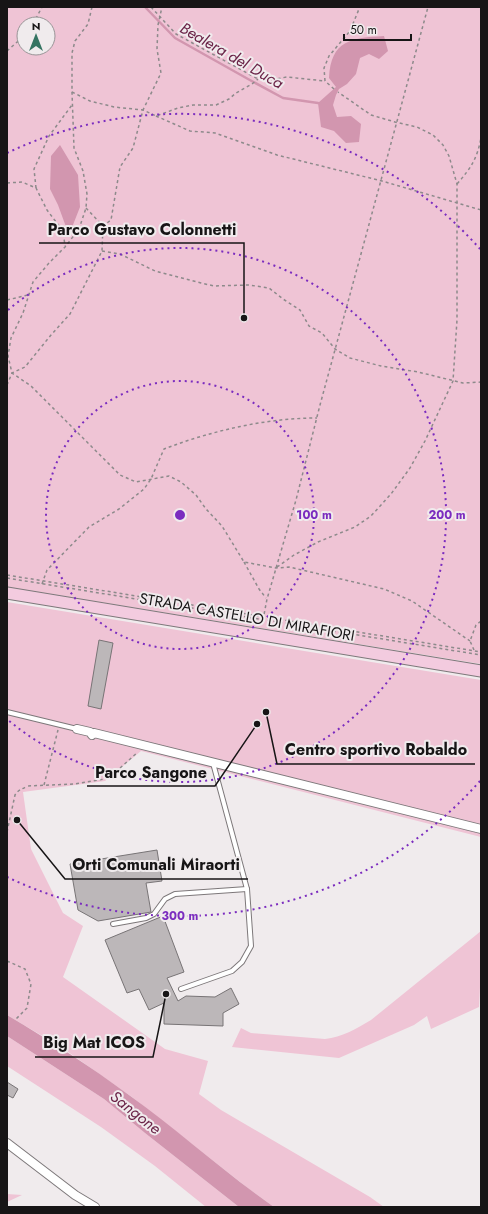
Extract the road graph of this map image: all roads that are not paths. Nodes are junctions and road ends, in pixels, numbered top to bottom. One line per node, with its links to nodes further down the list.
1 (7, 593): 2 (street, STRADA CASTELLO DI MIRAFIORI)
2 (481, 671)
3 (7, 712): 4 (lane)
4 (78, 729): 5 (street)
5 (213, 763): 6 (street); 7 (lane)
6 (481, 829)
7 (247, 889): 8 (lane); 9 (lane)
8 (113, 924)
9 (181, 989)
10 (7, 1143): 11 (street)
11 (95, 1207)

